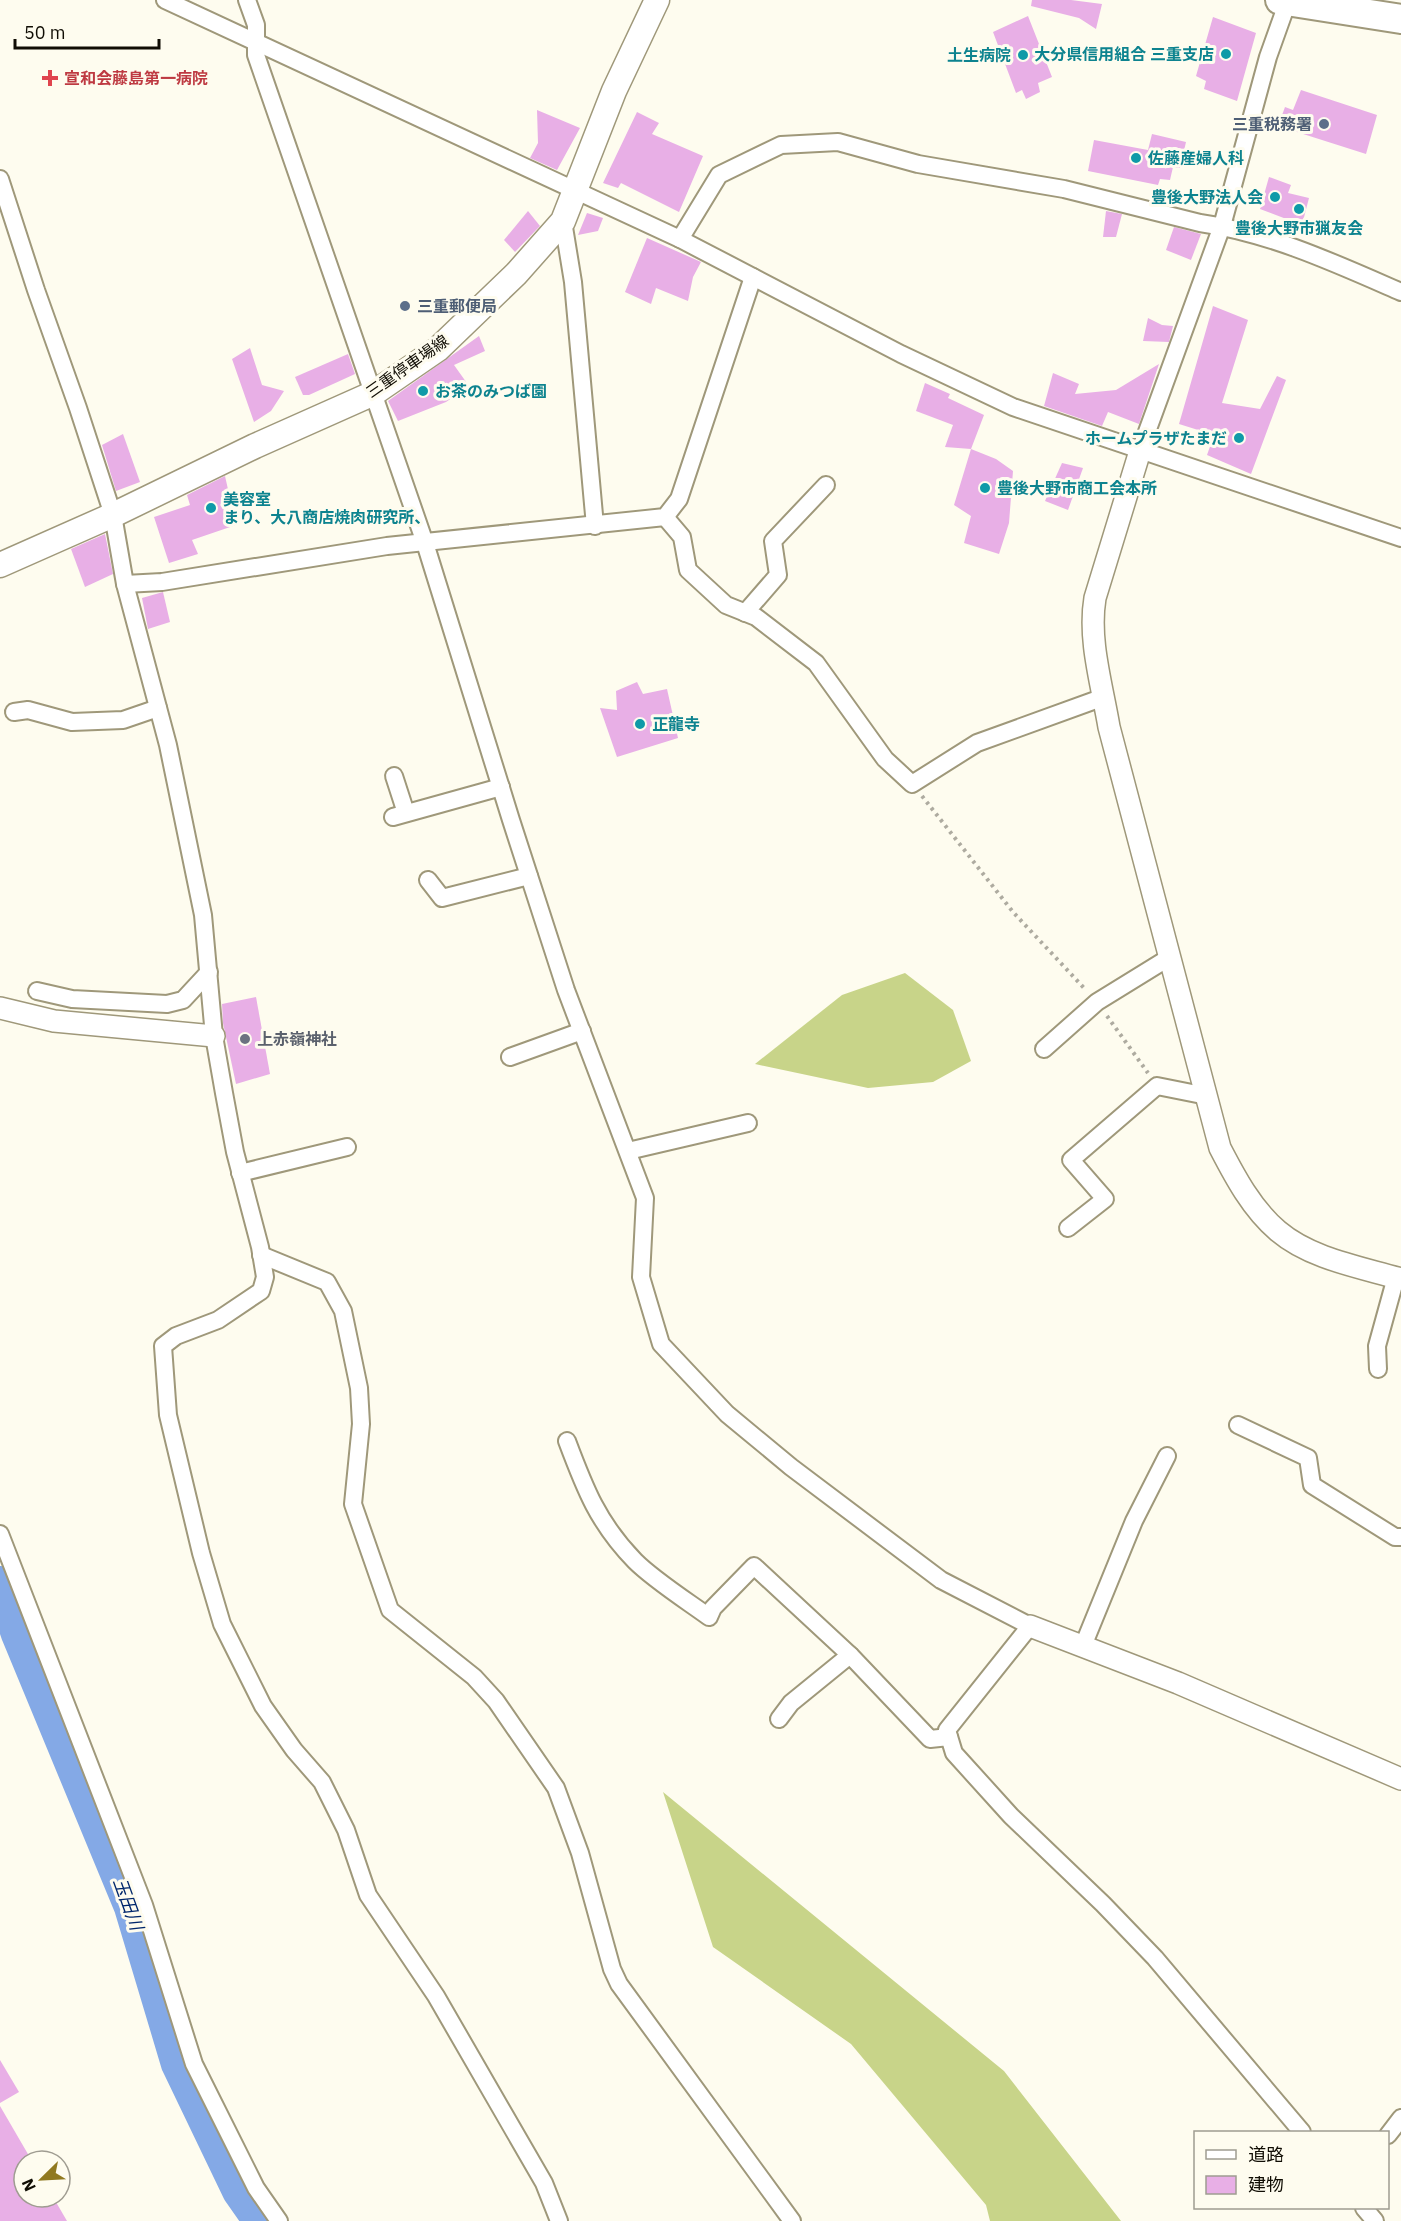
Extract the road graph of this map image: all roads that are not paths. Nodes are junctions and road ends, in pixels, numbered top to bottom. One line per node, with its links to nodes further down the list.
1 (165, 0): 6 (street)
2 (247, 0): 6 (street)
3 (657, 0): 8 (main road, 三重停車場線)
4 (1285, 0): 5 (highway); 10 (street)
5 (1401, 19)
6 (257, 42): 8 (street); 14 (street)
7 (0, 179): 17 (street)
8 (575, 192): 9 (main road, 三重停車場線); 11 (street)
9 (563, 221): 14 (main road, 三重停車場線); 19 (street)
10 (1222, 226): 11 (street); 13 (street); 15 (street)
11 (680, 239): 12 (street)
12 (753, 277): 15 (street); 18 (street)
13 (1401, 292)
14 (374, 393): 17 (main road, 三重停車場線); 21 (street)
15 (1140, 451): 20 (street); 25 (street)
16 (826, 485): 24 (street)
17 (113, 515): 22 (main road, 三重停車場線); 23 (street)
18 (665, 517): 19 (street); 24 (street)
19 (595, 526): 21 (street)
20 (1401, 538)
21 (425, 543): 23 (street); 29 (street)
22 (0, 565)
23 (125, 584): 26 (street)
24 (745, 613): 25 (street)
25 (1104, 697): 32 (street)
26 (158, 708): 27 (street); 33 (street)
27 (14, 712)
28 (394, 776): 29 (street)
29 (501, 788): 30 (street)
30 (529, 876): 31 (street); 36 (street)
31 (428, 880)
32 (1170, 957): 38 (street); 40 (street)
33 (209, 972): 34 (street); 37 (street)
34 (37, 991)
35 (0, 1008): 37 (street)
36 (582, 1031): 39 (street); 43 (street)
37 (214, 1036): 44 (street)
38 (1044, 1049)
39 (510, 1057)
40 (1207, 1096): 45 (street); 47 (street)
41 (748, 1123): 43 (street)
42 (347, 1147): 44 (street)
43 (628, 1151): 54 (street)
44 (240, 1173): 46 (street)
45 (1068, 1228)
46 (261, 1255): 65 (street); 66 (street)
47 (1399, 1278): 48 (street)
48 (1378, 1369)
49 (1238, 1425): 53 (street)
50 (567, 1441): 56 (street)
51 (1167, 1456): 55 (street)
52 (0, 1534): 64 (street)
53 (1401, 1537)
54 (1030, 1626): 55 (street); 58 (street)
55 (1083, 1646): 59 (street)
56 (850, 1655): 57 (street); 58 (street)
57 (779, 1719)
58 (950, 1737): 61 (street)
59 (1401, 1779)
60 (1401, 2118): 62 (street)
61 (1300, 2131)
62 (1389, 2134)
63 (1365, 2209): 67 (street)
64 (279, 2221)
65 (559, 2221)
66 (792, 2221)
67 (1375, 2221)

